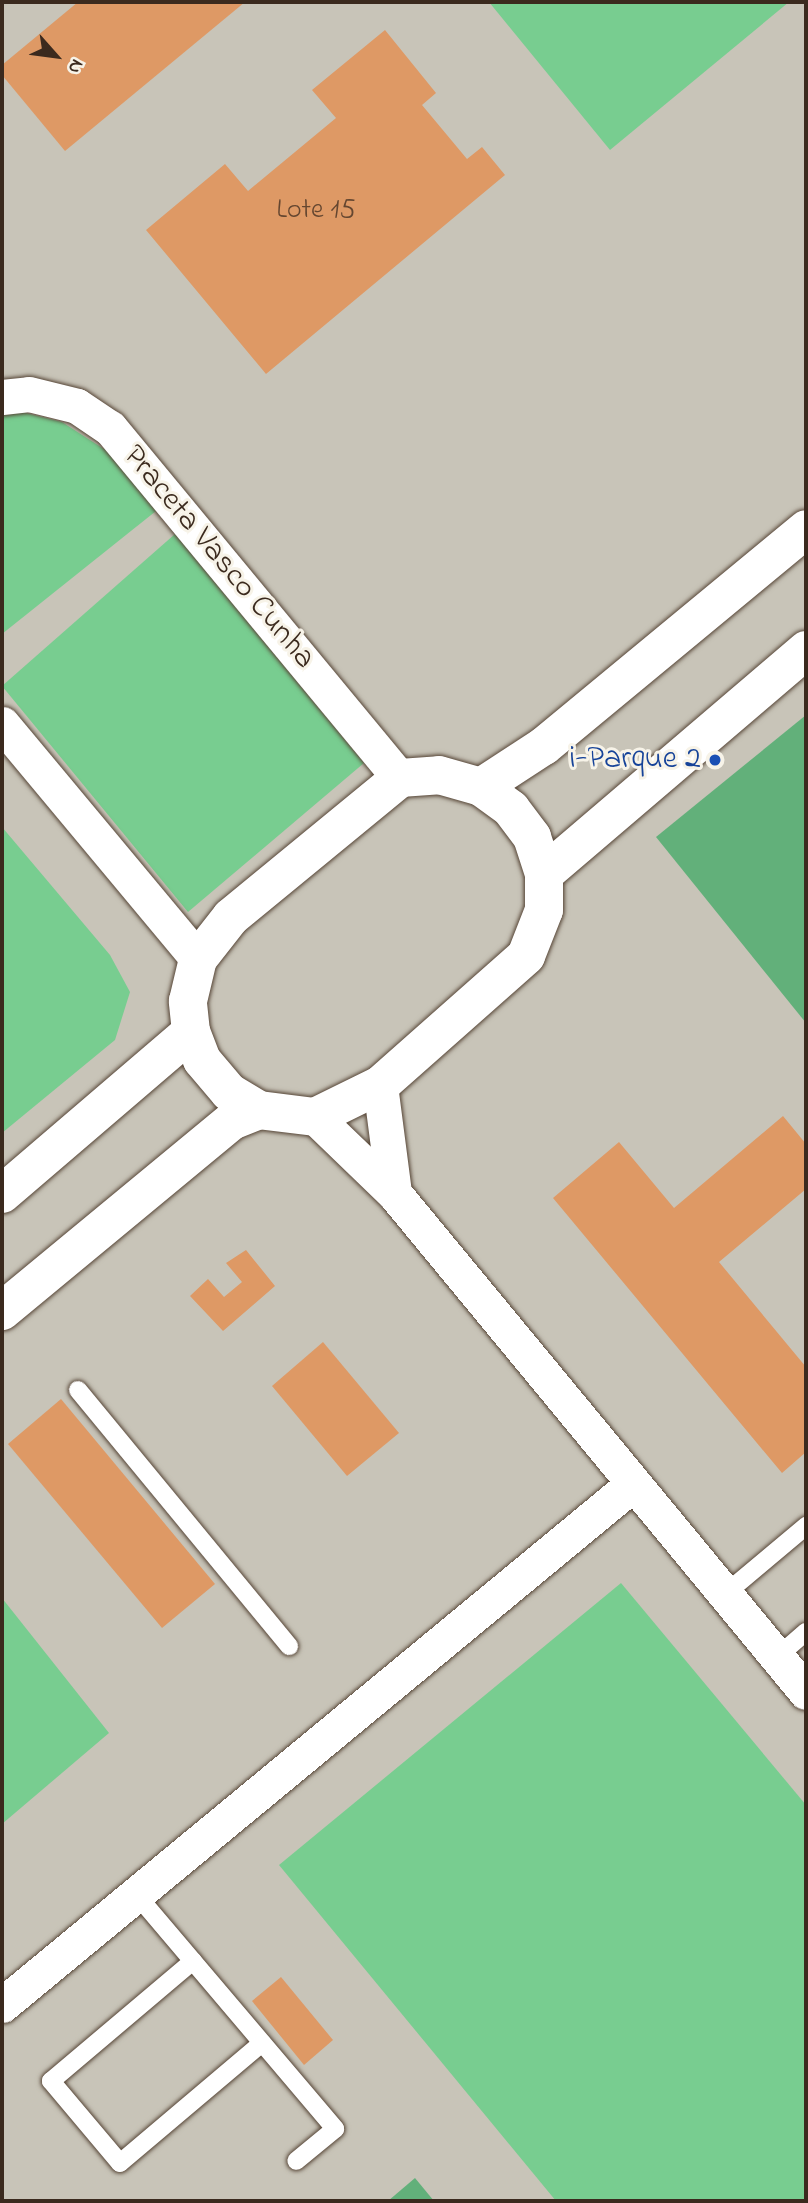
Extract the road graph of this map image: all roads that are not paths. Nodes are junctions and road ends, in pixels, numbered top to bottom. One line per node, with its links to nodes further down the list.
1 (2, 397): 5 (street, Praceta Vasco Cunha)
2 (806, 529): 6 (street)
3 (806, 650): 7 (street)
4 (2, 724): 8 (street)
5 (400, 778): 6 (street); 8 (street)
6 (481, 787): 7 (street)
7 (544, 874): 10 (street)
8 (198, 959): 9 (street)
9 (191, 1032): 11 (street); 14 (street)
10 (380, 1085): 12 (street); 13 (street)
11 (259, 1110): 12 (street); 15 (street)
12 (315, 1117): 13 (street)
13 (394, 1193): 17 (street)
14 (2, 1194)
15 (2, 1311)
16 (78, 1390): 21 (lane)
17 (633, 1484): 19 (street); 24 (street)
18 (806, 1526): 19 (lane)
19 (725, 1594): 22 (street)
20 (806, 1632): 22 (lane)
21 (289, 1646)
22 (777, 1657): 23 (street)
23 (806, 1692)
24 (136, 1894): 25 (lane); 26 (street)
25 (193, 1961): 27 (lane); 27 (lane)
26 (2, 2005)
27 (262, 2043): 28 (lane)
28 (296, 2161)

